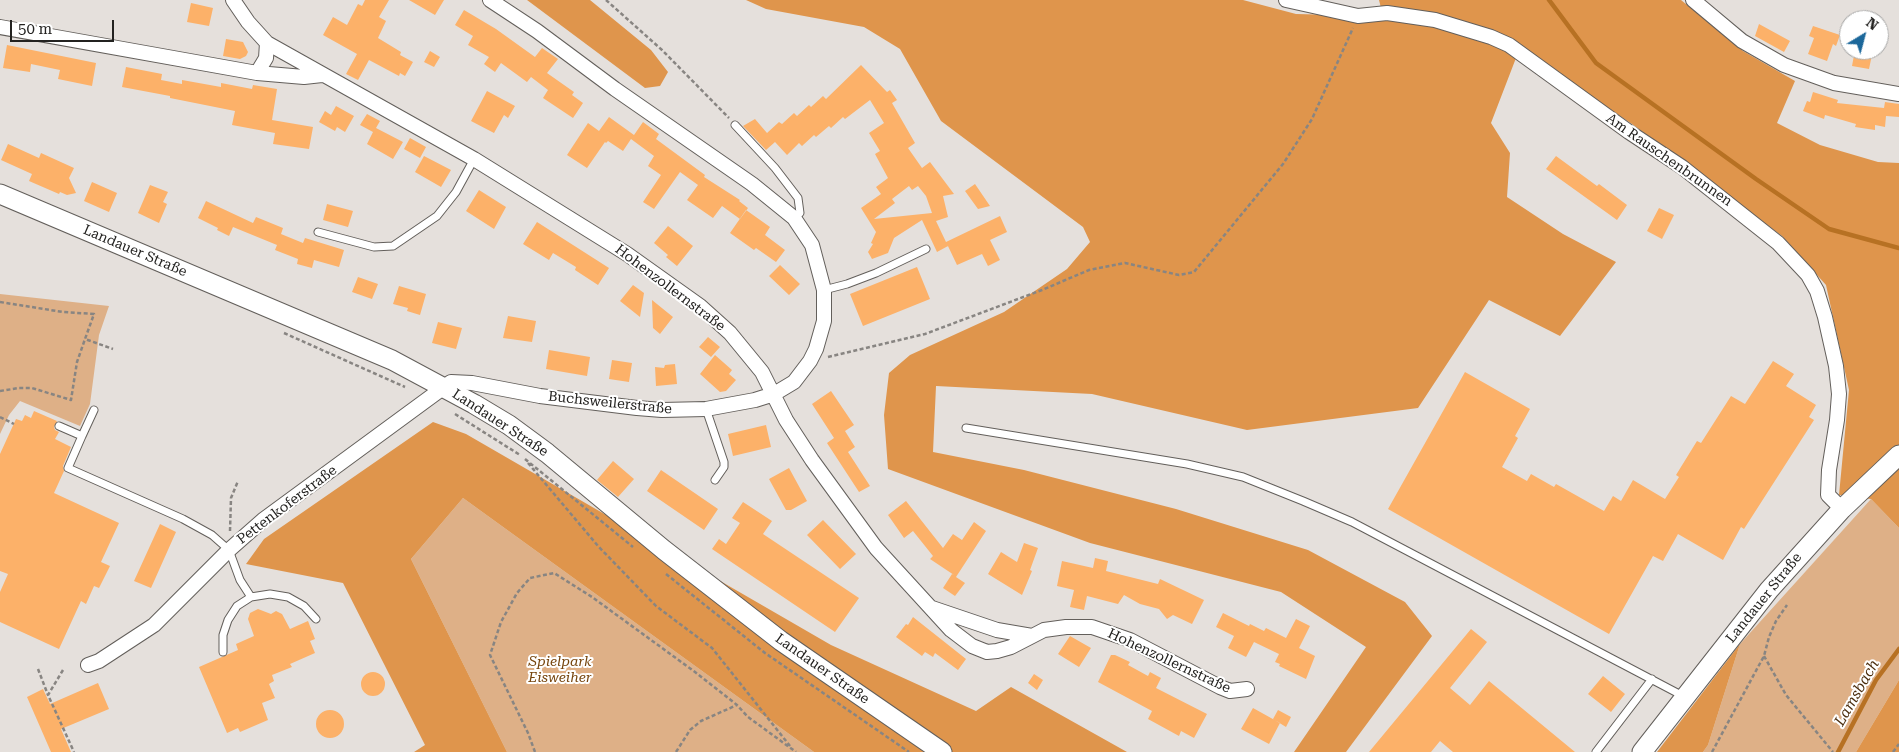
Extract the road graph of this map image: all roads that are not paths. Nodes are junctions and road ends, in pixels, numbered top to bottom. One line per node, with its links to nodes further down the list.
1 (233, 0): 6 (street, Hohenzollernstraße)
2 (490, 0): 13 (street, Buchsweilerstraße)
3 (1286, 0): 26 (street, Am Rauschenbrunnen)
4 (1693, 0): 9 (street)
5 (0, 27): 7 (street)
6 (267, 43): 7 (street); 8 (street, Hohenzollernstraße)
7 (257, 73): 8 (street)
8 (322, 75): 11 (street, Hohenzollernstraße)
9 (1899, 94)
10 (735, 124): 13 (lane)
11 (474, 159): 14 (lane); 18 (street, Hohenzollernstraße)
12 (0, 194): 17 (main road, Landauer Straße)
13 (794, 218): 16 (street, Buchsweilerstraße)
14 (318, 232)
15 (926, 249): 16 (lane)
16 (824, 290): 18 (street, Buchsweilerstraße)
17 (437, 392): 20 (street, Buchsweilerstraße); 27 (street, Pettenkoferstraße); 37 (main road, Landauer Straße)
18 (774, 394): 20 (street, Buchsweilerstraße); 29 (street, Hohenzollernstraße)
19 (94, 410): 23 (lane)
20 (706, 410): 25 (lane)
21 (59, 426): 23 (lane)
22 (966, 428): 34 (lane)
23 (82, 436): 27 (lane)
24 (1899, 455): 26 (main road, Landauer Straße)
25 (715, 480)
26 (1842, 510): 36 (main road, Landauer Straße)
27 (229, 550): 28 (lane); 33 (street, Pettenkoferstraße)
28 (251, 597): 30 (lane); 32 (lane)
29 (929, 607): 31 (street, Hohenzollernstraße); 31 (street, Hohenzollernstraße)
30 (316, 619)
31 (1032, 636): 35 (street, Hohenzollernstraße)
32 (223, 652)
33 (88, 665)
34 (1652, 679): 36 (lane); 38 (lane)
35 (1247, 690)
36 (1685, 697): 39 (main road, Landauer Straße)
37 (942, 752)
38 (1596, 752)
39 (1642, 752)

